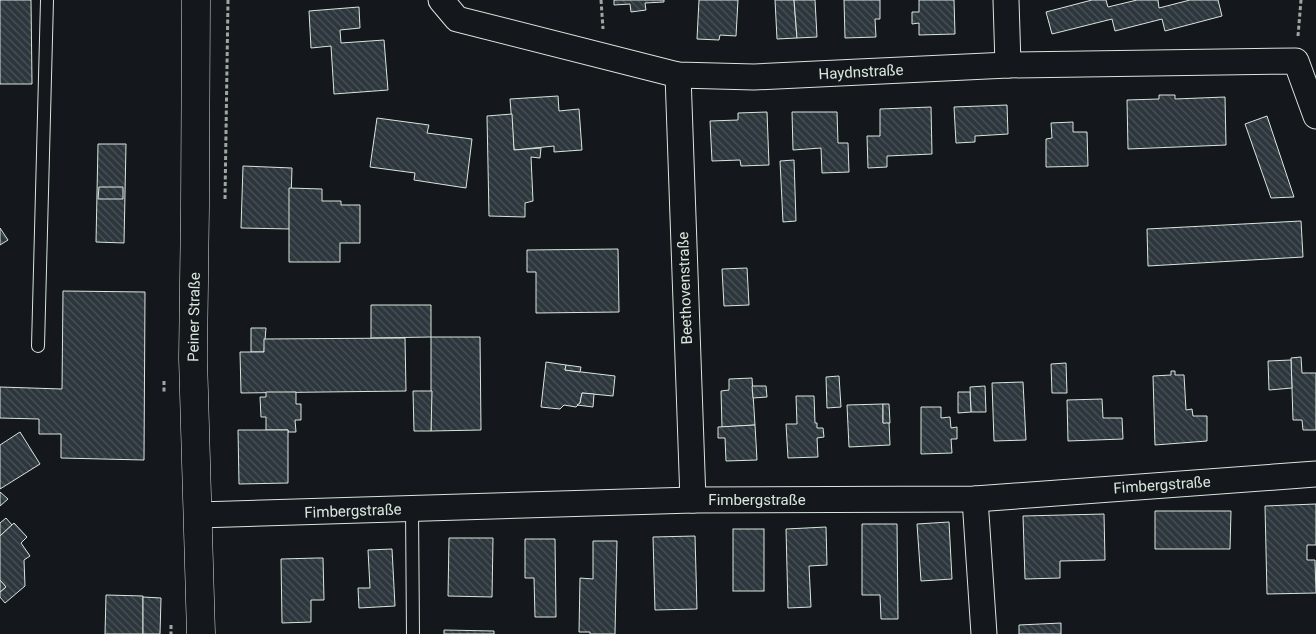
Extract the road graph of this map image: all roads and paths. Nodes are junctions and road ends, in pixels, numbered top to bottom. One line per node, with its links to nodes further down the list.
1 (47, 0): 12 (lane)
2 (196, 0): 17 (main road, Peiner Straße)
3 (228, 0): 11 (path)
4 (441, 0): 9 (street, Haydnstraße)
5 (1006, 0): 8 (street)
6 (1301, 0): 7 (path)
7 (1296, 61): 8 (street, Haydnstraße); 10 (street)
8 (1008, 65): 9 (street, Haydnstraße)
9 (678, 75): 15 (street, Beethovenstraße)
10 (1316, 116)
11 (225, 200)
12 (38, 346)
13 (1316, 474): 14 (street, Fimbergstraße)
14 (975, 499): 15 (street, Fimbergstraße); 20 (street)
15 (693, 500): 16 (street, Fimbergstraße)
16 (412, 509): 17 (street, Fimbergstraße); 19 (lane)
17 (198, 515): 18 (main road, Peiner Straße)
18 (201, 634)
19 (413, 634)
20 (984, 634)

